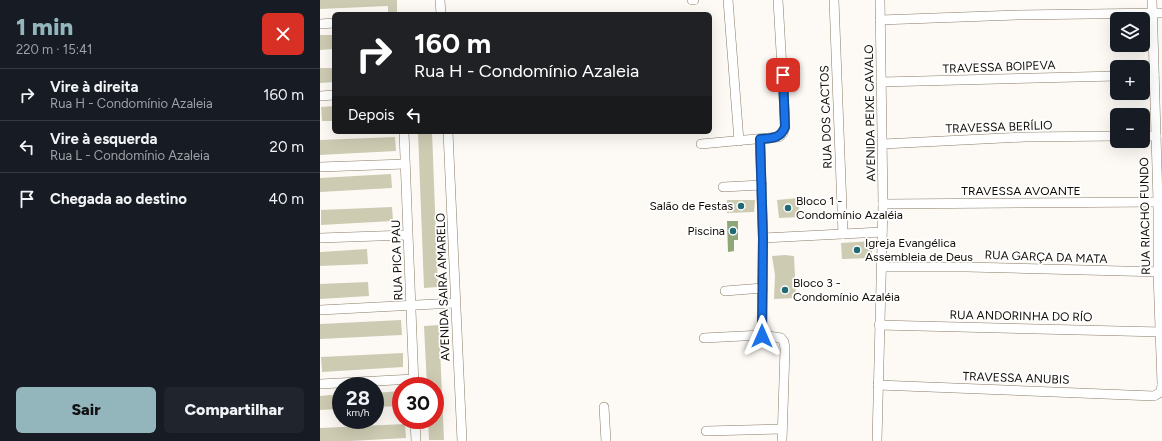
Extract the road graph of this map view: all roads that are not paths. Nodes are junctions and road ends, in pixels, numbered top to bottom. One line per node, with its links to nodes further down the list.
1 (440, 0): 7 (street)
2 (728, 0): 25 (street)
3 (778, 0): 24 (street)
4 (834, 0): 35 (street, RUA DOS CACTOS)
5 (880, 0): 10 (street, AVENIDA PEIXE CAVALO)
6 (1152, 0): 8 (street, RUA RIACHO FUNDO)
7 (441, 12)
8 (1152, 13): 9 (street); 10 (street); 14 (street, RUA RIACHO FUNDO)
9 (1162, 13)
10 (880, 20): 16 (street, AVENIDA PEIXE CAVALO)
11 (332, 23): 12 (street)
12 (320, 24)
13 (1150, 75): 14 (street)
14 (1154, 75): 23 (street, RUA RIACHO FUNDO)
15 (1110, 76): 16 (street, TRAVESSA BOIPEVA)
16 (881, 82): 27 (street, AVENIDA PEIXE CAVALO)
17 (332, 95): 18 (street)
18 (320, 96)
19 (404, 134): 28 (street, RUA PICA PAU)
20 (448, 134): 43 (street, AVENIDA SAIRÁ AMARELO)
21 (1110, 136): 27 (street, TRAVESSA BERÍLIO)
22 (1150, 136): 23 (street)
23 (1156, 136): 32 (street, RUA RIACHO FUNDO)
24 (760, 139): 25 (street); 30 (street)
25 (739, 141): 26 (street)
26 (701, 144)
27 (883, 144): 33 (street, AVENIDA PEIXE CAVALO)
28 (405, 164): 29 (street); 36 (street, RUA PICA PAU)
29 (320, 167)
30 (762, 185): 31 (street); 38 (street)
31 (723, 187)
32 (1158, 202): 33 (street, TRAVESSA AVOANTE); 40 (street, RUA RIACHO FUNDO)
33 (883, 204): 34 (street, AVENIDA PEIXE CAVALO)
34 (882, 232): 35 (street); 39 (street, AVENIDA PEIXE CAVALO)
35 (843, 234): 38 (street)
36 (407, 235): 37 (street); 44 (street, RUA PICA PAU)
37 (320, 238)
38 (763, 238): 41 (street)
39 (882, 267): 40 (street, RUA GARÇA DA MATA); 46 (street, AVENIDA PEIXE CAVALO)
40 (1160, 272): 47 (street, RUA RIACHO FUNDO)
41 (763, 288): 42 (street); 48 (street)
42 (725, 291)
43 (455, 303): 44 (street); 61 (street, AVENIDA SAIRÁ AMARELO)
44 (411, 306): 45 (street); 50 (street, RUA PICA PAU)
45 (320, 310)
46 (879, 325): 47 (street, RUA ANDORINHA DO RÍO); 53 (street, AVENIDA PEIXE CAVALO)
47 (1161, 332): 54 (street, RUA RIACHO FUNDO)
48 (762, 336): 49 (street); 58 (street)
49 (704, 338)
50 (414, 377)
51 (392, 382): 52 (street)
52 (320, 384)
53 (878, 385): 55 (street, TRAVESSA ANUBIS); 64 (street, AVENIDA PEIXE CAVALO)
54 (1162, 385): 55 (street, RUA RIACHO FUNDO)
55 (1154, 396)
56 (604, 407): 62 (street)
57 (415, 429): 60 (street)
58 (782, 429): 59 (street); 63 (street)
59 (706, 431)
60 (416, 441)
61 (462, 441)
62 (606, 441)
63 (782, 441)
64 (877, 441)

